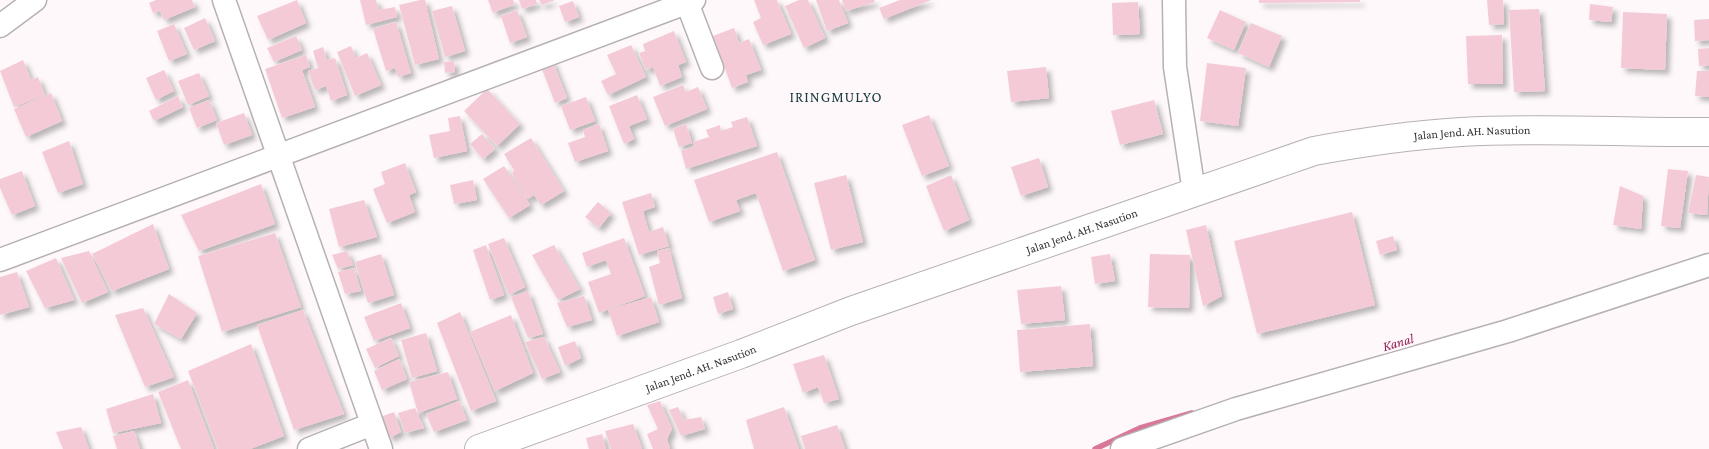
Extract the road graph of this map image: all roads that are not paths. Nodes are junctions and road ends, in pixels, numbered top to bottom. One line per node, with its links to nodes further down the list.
1 (36, 0): 5 (street)
2 (224, 0): 8 (street)
3 (1174, 0): 9 (street)
4 (689, 1): 6 (street); 8 (street)
5 (0, 26)
6 (712, 68)
7 (1709, 132): 9 (highway, Jalan Jend. AH. Nasution)
8 (278, 156): 10 (street); 12 (street)
9 (1194, 192): 15 (highway, Jalan Jend. AH. Nasution)
10 (0, 260)
11 (1709, 265): 16 (street)
12 (372, 424): 13 (street); 14 (street)
13 (309, 449)
14 (381, 449)
15 (479, 449)
16 (1122, 449)

